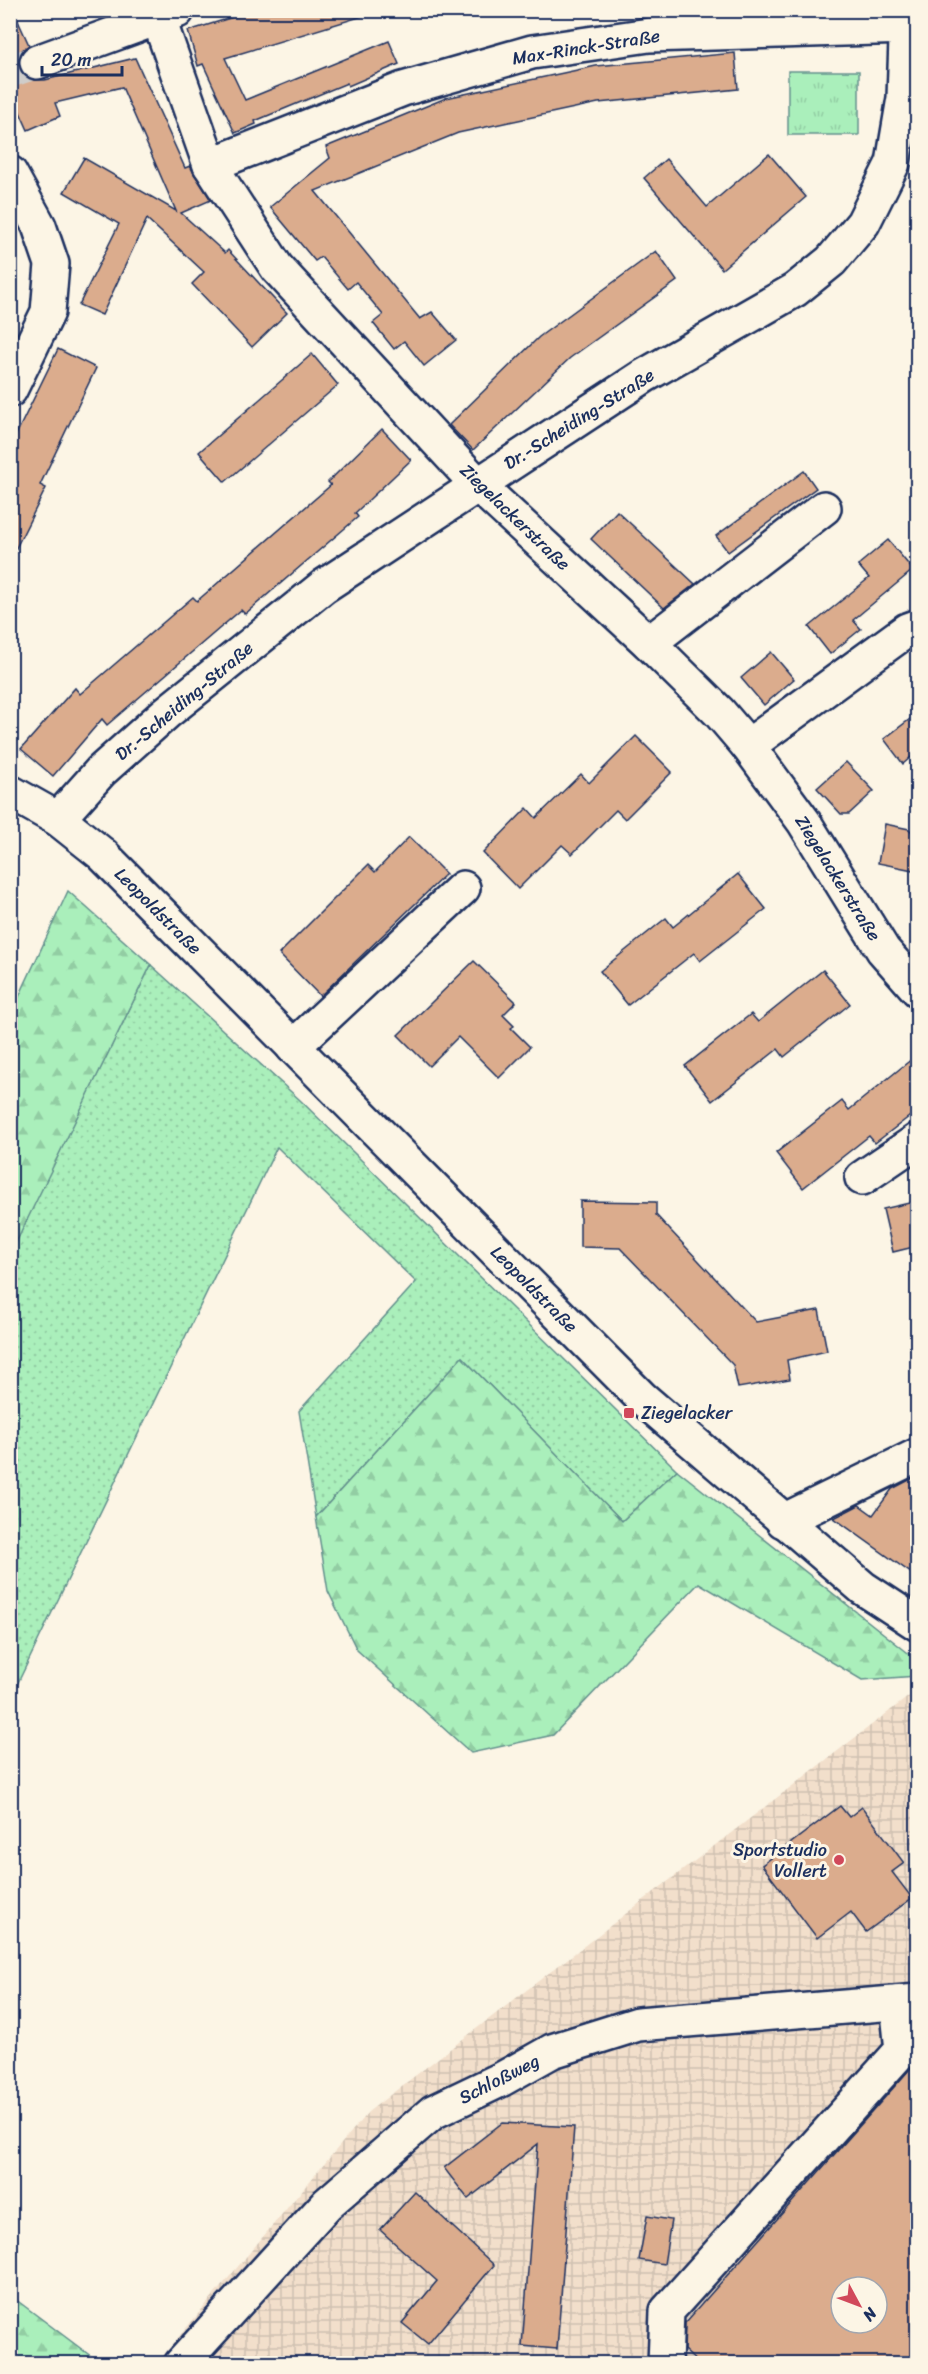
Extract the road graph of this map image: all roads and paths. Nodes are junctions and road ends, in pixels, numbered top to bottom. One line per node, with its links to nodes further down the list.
1 (168, 14): 3 (street, Ziegelackerstraße); 4 (street, Ziegelackerstraße)
2 (908, 19): 4 (street, Max-Rinck-Straße); 7 (street, Dr.-Scheiding-Straße)
3 (37, 62)
4 (210, 165): 7 (street, Ziegelackerstraße)
5 (10, 172): 6 (street)
6 (10, 390)
7 (477, 483): 10 (street, Ziegelackerstraße); 13 (street, Dr.-Scheiding-Straße)
8 (824, 508): 10 (street)
9 (918, 626): 11 (street)
10 (649, 643): 11 (street, Ziegelackerstraße)
11 (748, 746): 15 (street, Ziegelackerstraße)
12 (10, 792): 13 (street, Leopoldstraße)
13 (58, 819): 16 (street, Leopoldstraße)
14 (463, 888): 16 (street)
15 (918, 990)
16 (293, 1047): 20 (street, Leopoldstraße)
17 (918, 1140): 18 (street)
18 (862, 1178)
19 (918, 1455): 20 (street)
20 (783, 1521): 21 (street, Leopoldstraße)
21 (918, 1624)
22 (907, 2002): 23 (street); 24 (street, Schloßweg)
23 (910, 2049): 25 (street)
24 (182, 2364)
25 (665, 2364)

